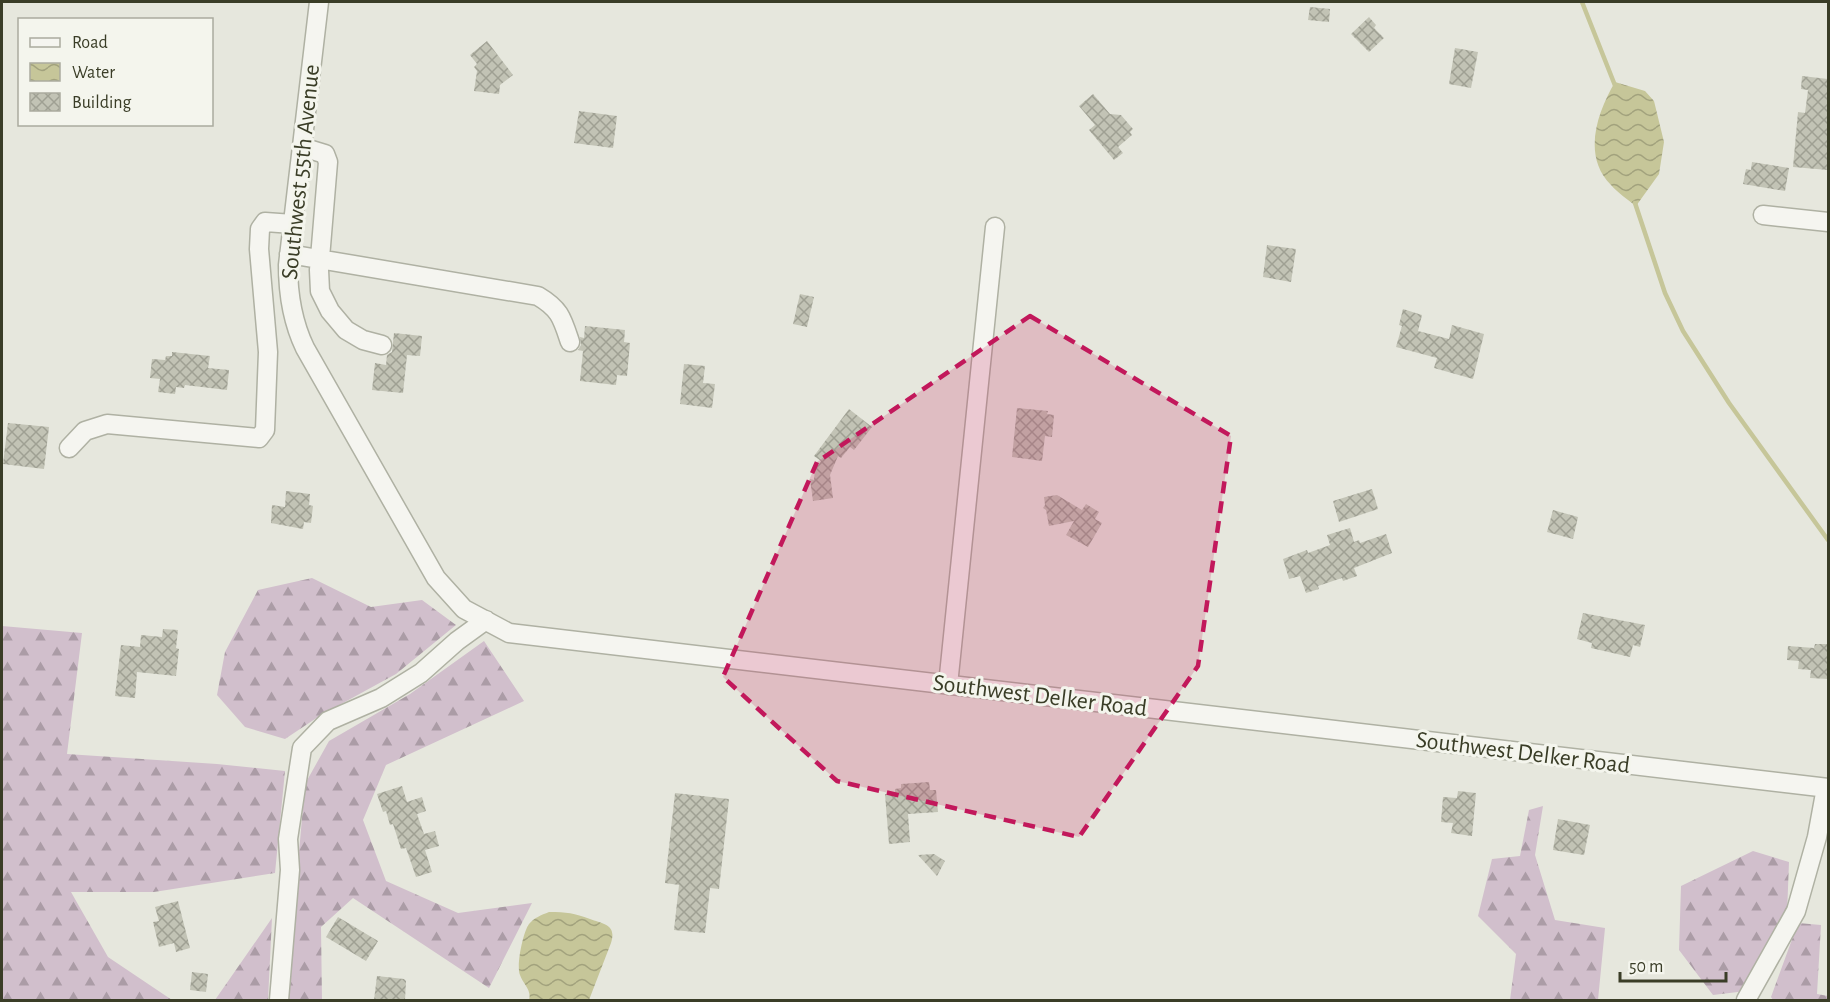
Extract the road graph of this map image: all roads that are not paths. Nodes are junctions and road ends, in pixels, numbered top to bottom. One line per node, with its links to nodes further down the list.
1 (319, 2): 2 (street, Southwest 55th Avenue)
2 (302, 147): 5 (street, Southwest 55th Avenue); 8 (street)
3 (1763, 215): 4 (street)
4 (1828, 222)
5 (293, 224): 7 (street, Southwest 55th Avenue); 12 (street)
6 (995, 227): 14 (street)
7 (289, 254): 8 (street); 11 (street, Southwest 55th Avenue)
8 (320, 259): 9 (street); 10 (street)
9 (570, 342)
10 (382, 345)
11 (353, 434): 13 (street, Southwest Delker Road)
12 (69, 448)
13 (486, 620): 14 (street, Southwest Delker Road); 16 (street)
14 (948, 685): 15 (street, Southwest Delker Road)
15 (1827, 788): 17 (street)
16 (279, 1000)
17 (1746, 1000)

